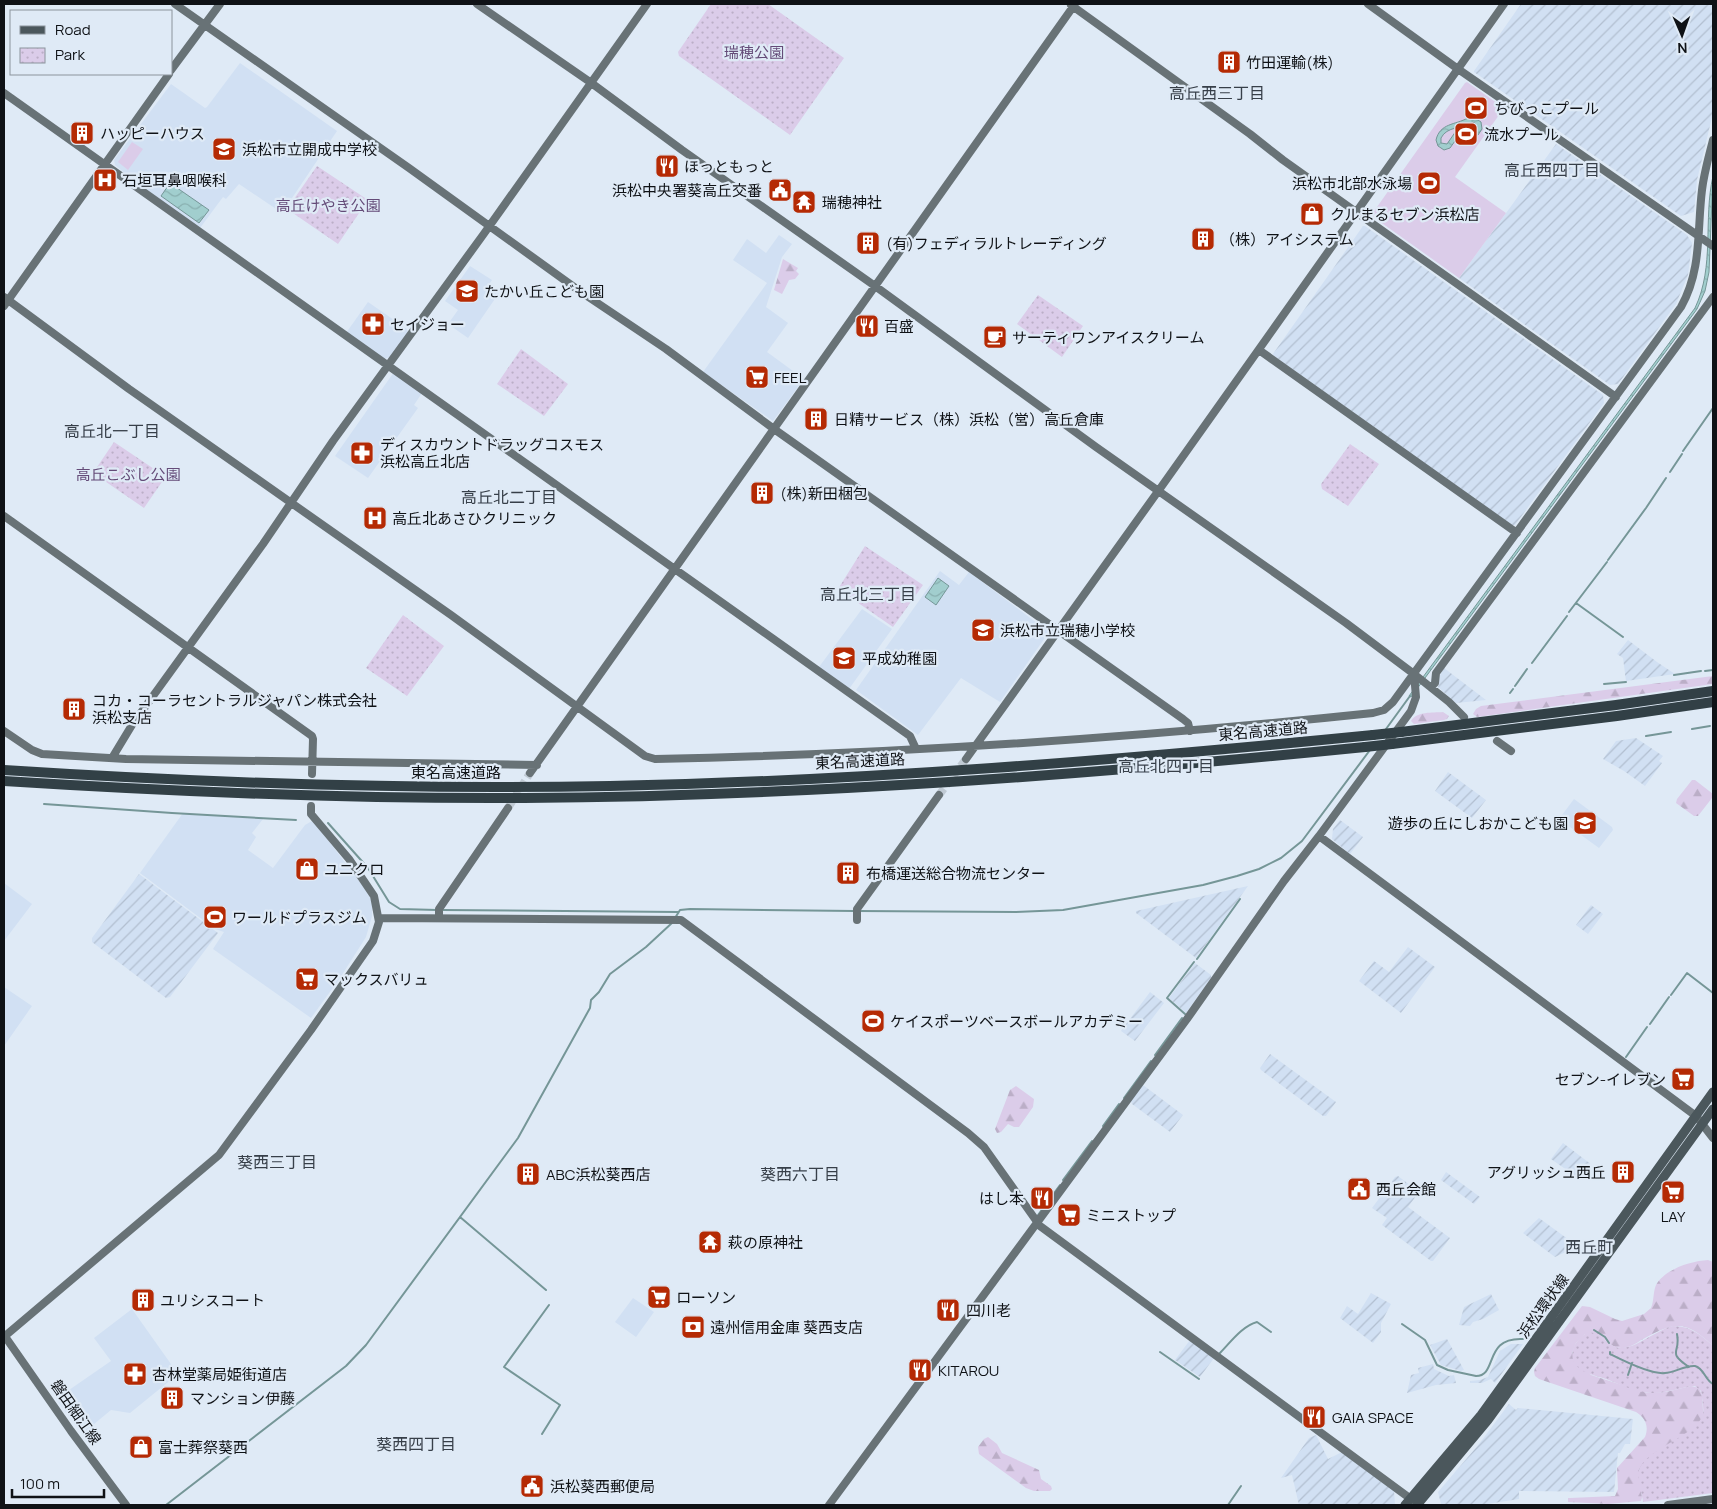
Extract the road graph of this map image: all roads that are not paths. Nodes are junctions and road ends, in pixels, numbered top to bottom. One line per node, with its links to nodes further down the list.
1 (175, 4): 8 (street)
2 (220, 4): 8 (street)
3 (477, 4): 12 (street)
4 (647, 4): 12 (street)
5 (1368, 4): 10 (street)
6 (1504, 4): 10 (street)
7 (1072, 5): 16 (street); 20 (street)
8 (205, 24): 9 (street); 17 (street)
9 (172, 69)
10 (1458, 69): 16 (street); 18 (street)
11 (168, 75): 15 (street)
12 (590, 82): 17 (street); 20 (street)
13 (4, 93): 15 (street)
14 (1713, 140): 18 (street)
15 (105, 165): 22 (street); 24 (street)
16 (1356, 212): 23 (street); 25 (street)
17 (490, 225): 24 (street); 26 (street)
18 (1702, 238): 19 (street); 25 (street)
19 (1713, 246)
20 (875, 286): 26 (street); 27 (street)
21 (1713, 297): 35 (street)
22 (5, 301): 28 (street)
23 (1259, 350): 27 (street); 30 (street)
24 (389, 366): 28 (street); 31 (street)
25 (1616, 397): 30 (street)
26 (774, 429): 31 (street); 32 (street)
27 (1160, 490): 32 (street); 34 (street)
28 (291, 503): 33 (street); 38 (street)
29 (4, 516): 33 (street)
30 (1517, 533): 34 (street)
31 (674, 569): 38 (street); 44 (street)
32 (1059, 631): 41 (street); 43 (street)
33 (188, 648): 46 (street); 48 (street)
34 (1416, 678): 35 (street); 41 (street); 57 (street)
35 (1428, 685): 39 (street)
36 (1713, 691): 50 (highway, 東名高速道路, bridge)
37 (1713, 702): 53 (highway, 東名高速道路, bridge)
38 (576, 707): 44 (street); 49 (street)
39 (1464, 717)
40 (4, 731): 46 (street)
41 (1190, 731): 43 (street)
42 (1497, 740): 45 (street)
43 (975, 746): 44 (street); 47 (street)
44 (916, 750)
45 (1512, 751)
46 (112, 758): 48 (street)
47 (966, 759)
48 (312, 763): 49 (street); 52 (street)
49 (537, 765): 51 (street)
50 (4, 770)
51 (530, 773)
52 (312, 774)
53 (4, 781)
54 (939, 795): 60 (street)
55 (311, 806): 59 (street)
56 (508, 808): 58 (street)
57 (1320, 836): 63 (street); 66 (street)
58 (439, 914): 59 (street); 66 (street)
59 (379, 918): 67 (street)
60 (857, 920)
61 (1713, 1092): 63 (main road, 浜松環状線)
62 (1713, 1109): 64 (main road, 浜松環状線)
63 (1696, 1116): 64 (street); 69 (main road, 浜松環状線)
64 (1703, 1123): 65 (street); 69 (main road, 浜松環状線)
65 (1713, 1138)
66 (1038, 1223): 69 (street); 71 (street)
67 (4, 1335): 70 (street, 磐田細江線)
68 (1713, 1499): 72 (street)
69 (1414, 1504)
70 (126, 1505)
71 (829, 1505)
72 (1668, 1505)

